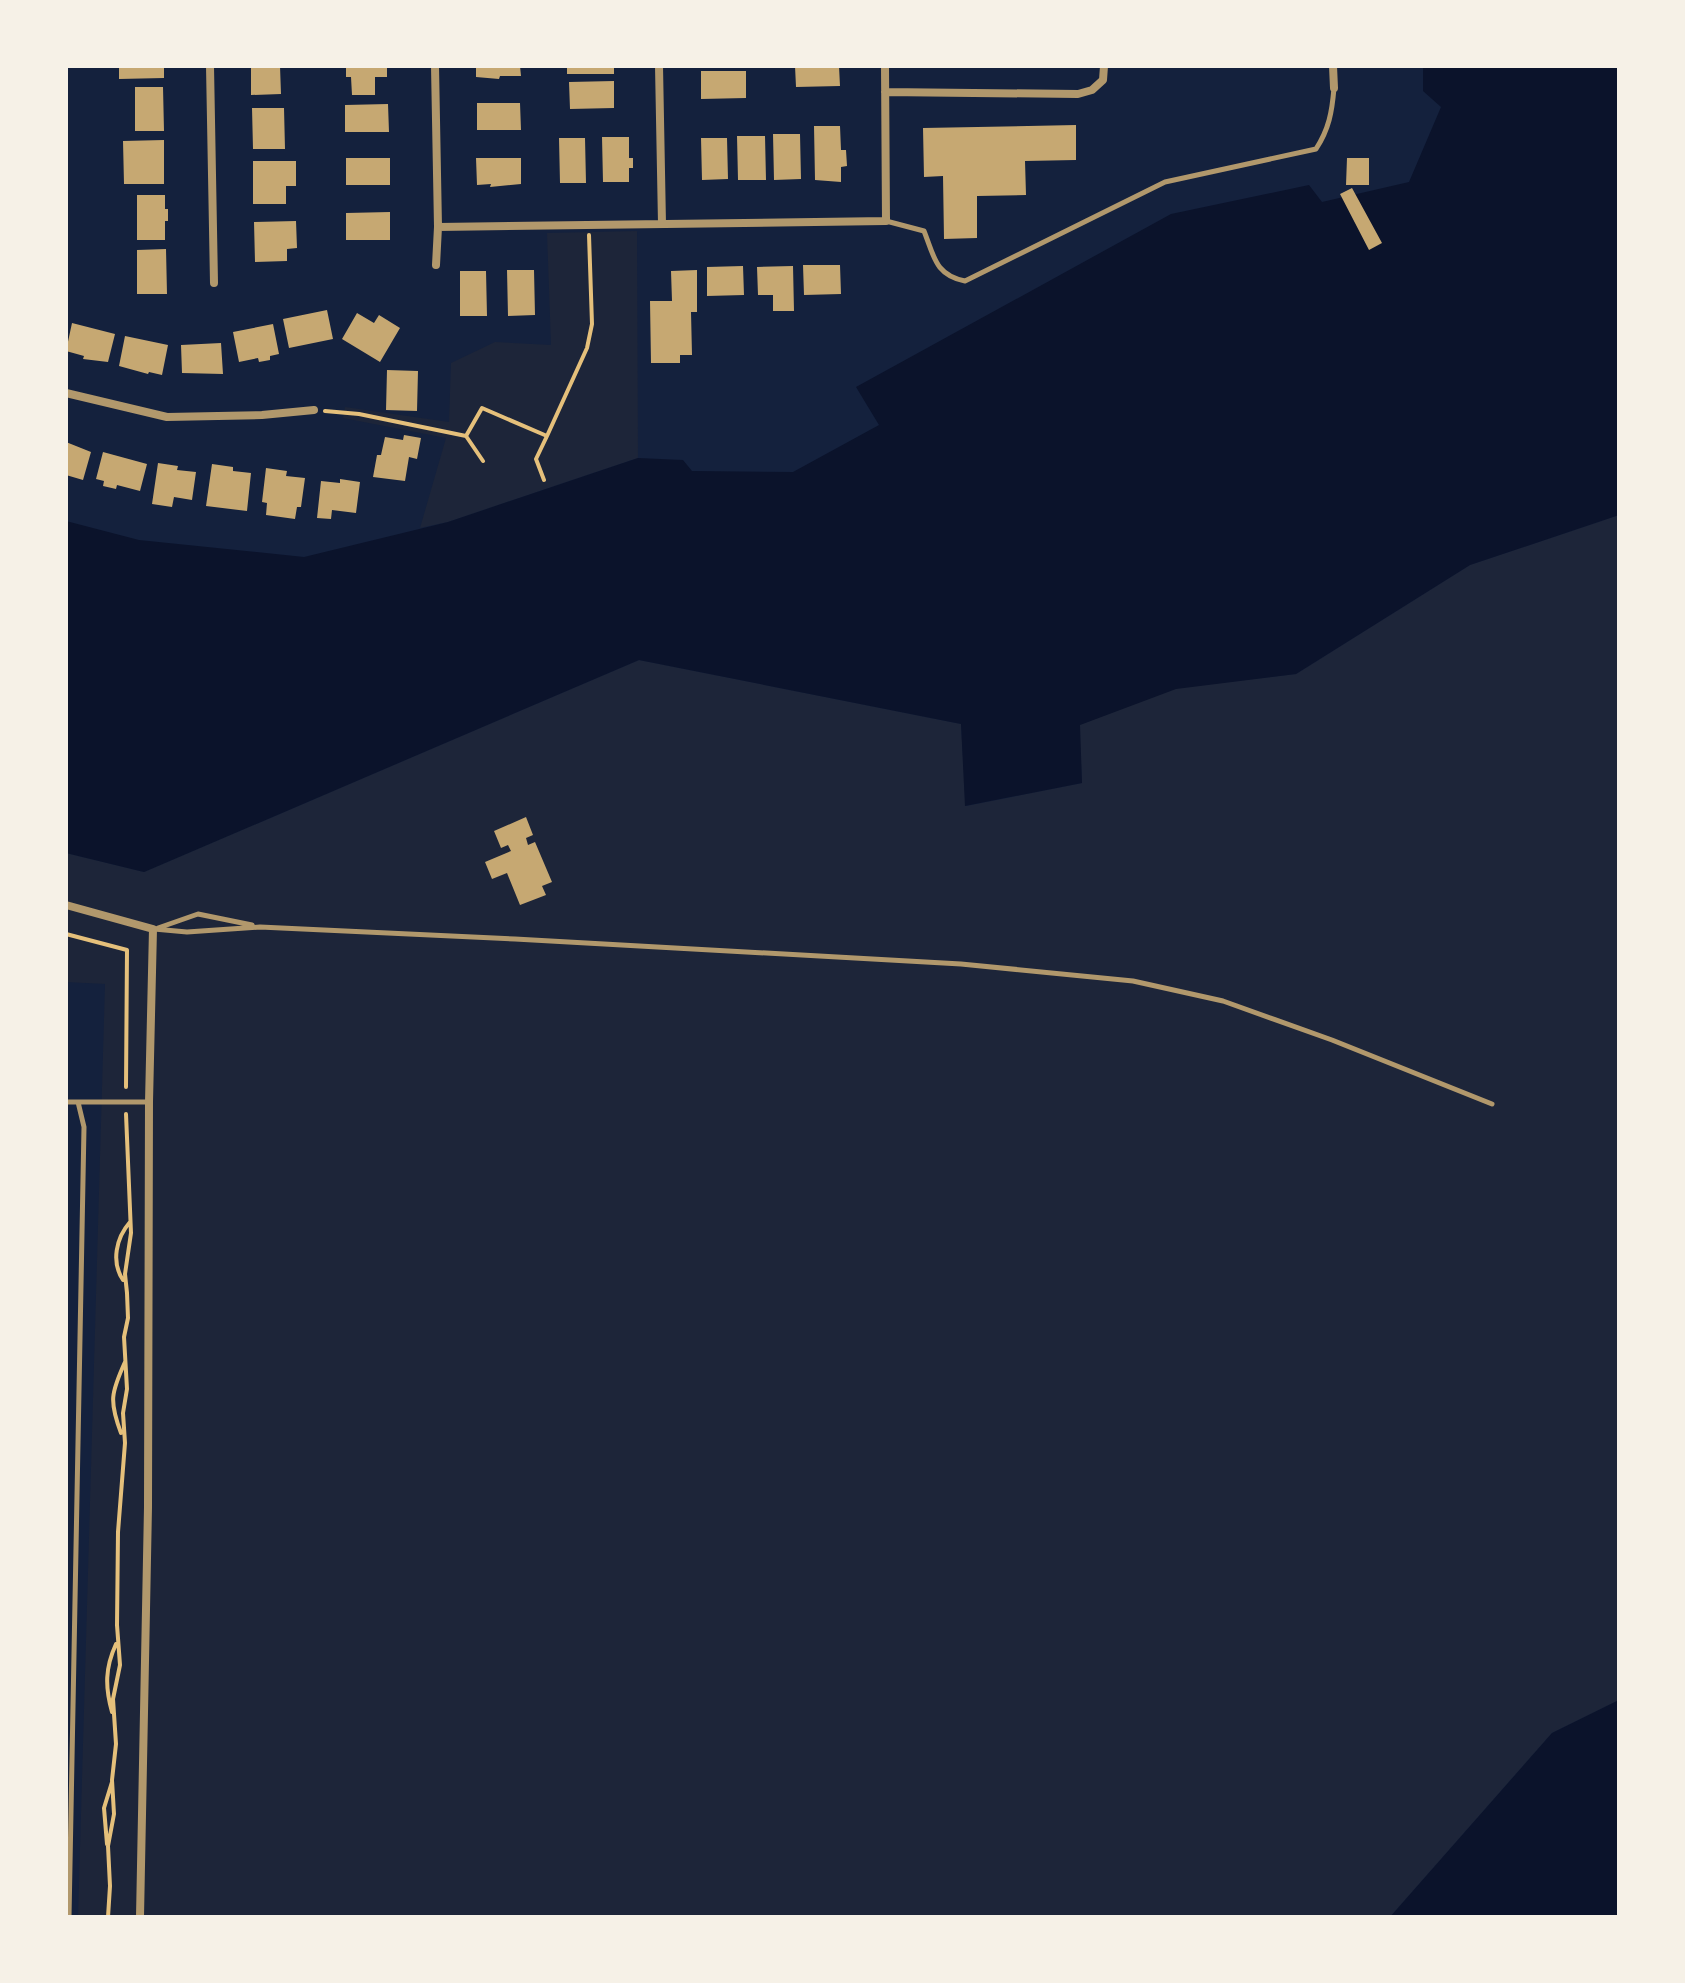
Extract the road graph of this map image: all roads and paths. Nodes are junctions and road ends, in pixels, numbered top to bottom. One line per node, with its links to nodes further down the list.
1 (210, 66): 14 (street)
2 (435, 66): 12 (street)
3 (659, 66): 10 (street)
4 (885, 66): 8 (street)
5 (1104, 66): 8 (street)
6 (1333, 66): 7 (street)
7 (1334, 88): 9 (lane)
8 (885, 92): 9 (street)
9 (886, 221): 10 (street)
10 (662, 224): 11 (street)
11 (588, 225): 12 (street); 18 (path)
12 (438, 227): 13 (street)
13 (436, 265)
14 (214, 283)
15 (66, 393): 16 (street)
16 (314, 410): 17 (path)
17 (466, 436): 18 (path); 19 (path)
18 (547, 436): 20 (path)
19 (483, 461)
20 (544, 480)
21 (66, 905): 23 (street)
22 (260, 927): 23 (lane); 23 (lane); 29 (lane)
23 (153, 929): 28 (street)
24 (66, 934): 25 (path)
25 (126, 1087)
26 (66, 1102): 27 (lane)
27 (78, 1102): 28 (lane); 37 (lane)
28 (149, 1102): 43 (street)
29 (1492, 1104)
30 (126, 1114): 31 (path)
31 (130, 1222): 32 (path); 32 (path)
32 (124, 1282): 33 (path)
33 (126, 1359): 34 (path); 34 (path)
34 (125, 1443): 35 (path)
35 (117, 1641): 38 (path); 38 (path)
36 (66, 1655): 37 (lane)
37 (76, 1655): 41 (lane)
38 (116, 1726): 39 (path)
39 (112, 1780): 40 (path); 40 (path)
40 (108, 1846): 42 (path)
41 (69, 1917)
42 (108, 1917)
43 (140, 1917)

